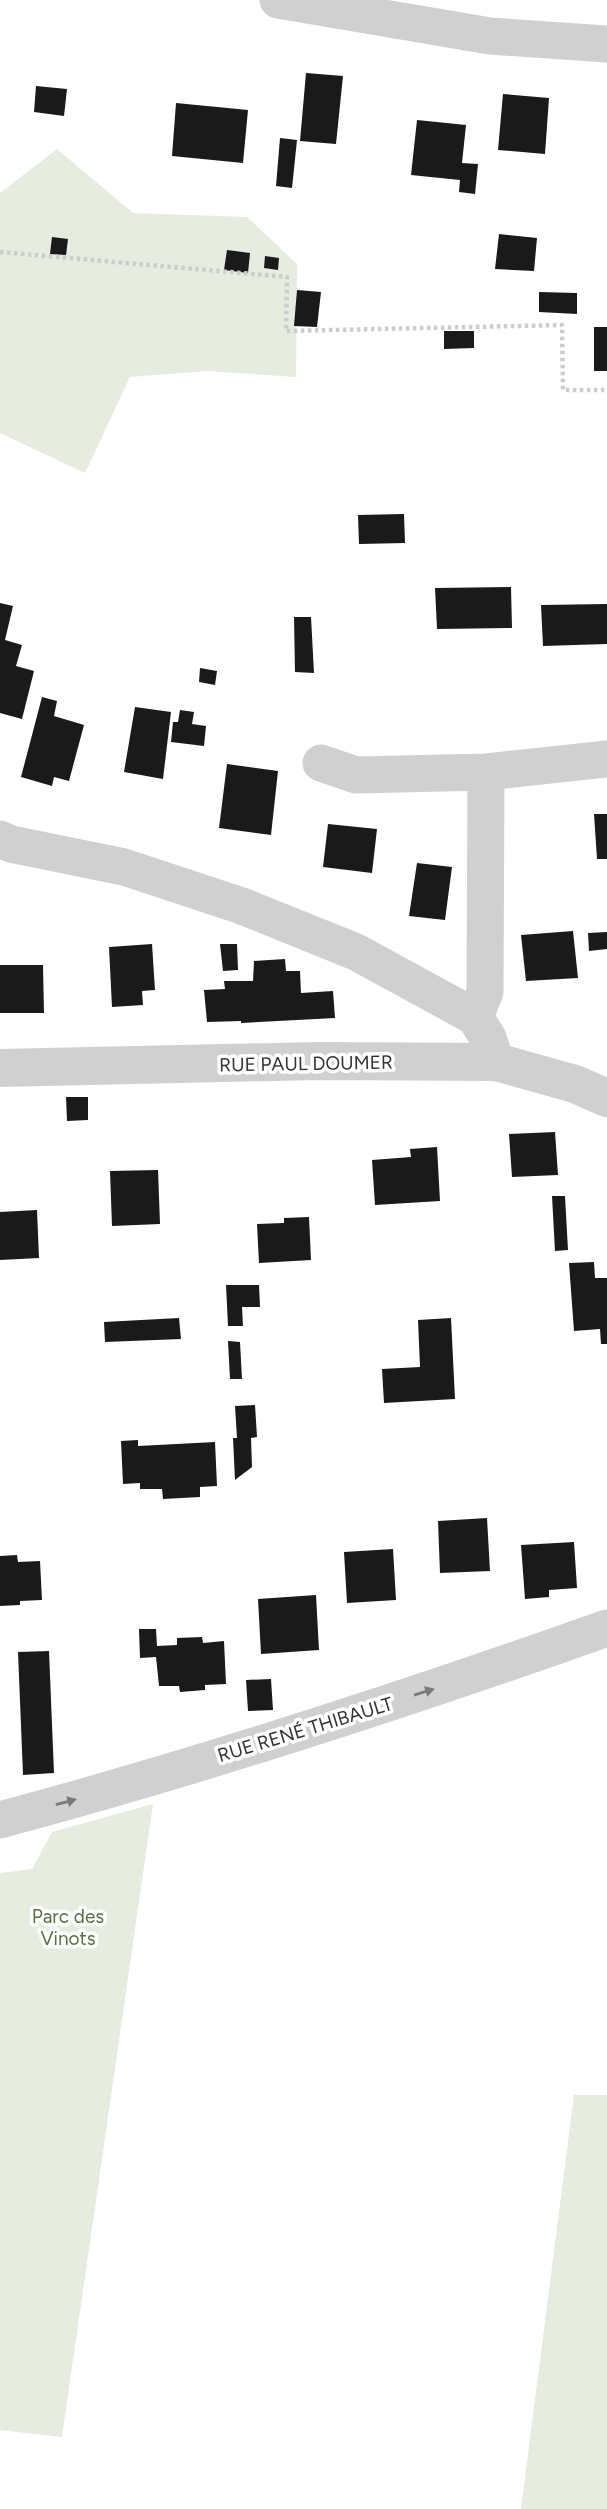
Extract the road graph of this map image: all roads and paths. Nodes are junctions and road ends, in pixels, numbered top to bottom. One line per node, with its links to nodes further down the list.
1 (278, 0): 2 (street)
2 (607, 44)
3 (0, 252): 4 (path)
4 (607, 390)
5 (607, 759): 7 (street)
6 (321, 763): 7 (street)
7 (486, 772): 9 (street)
8 (0, 839): 9 (street)
9 (475, 1017): 10 (street)
10 (496, 1062): 11 (street, RUE PAUL DOUMER); 12 (street, RUE PAUL DOUMER)
11 (0, 1068)
12 (607, 1098)
13 (607, 1628): 14 (street, RUE RENÉ THIBAULT, one-way to 13)
14 (0, 1820)

